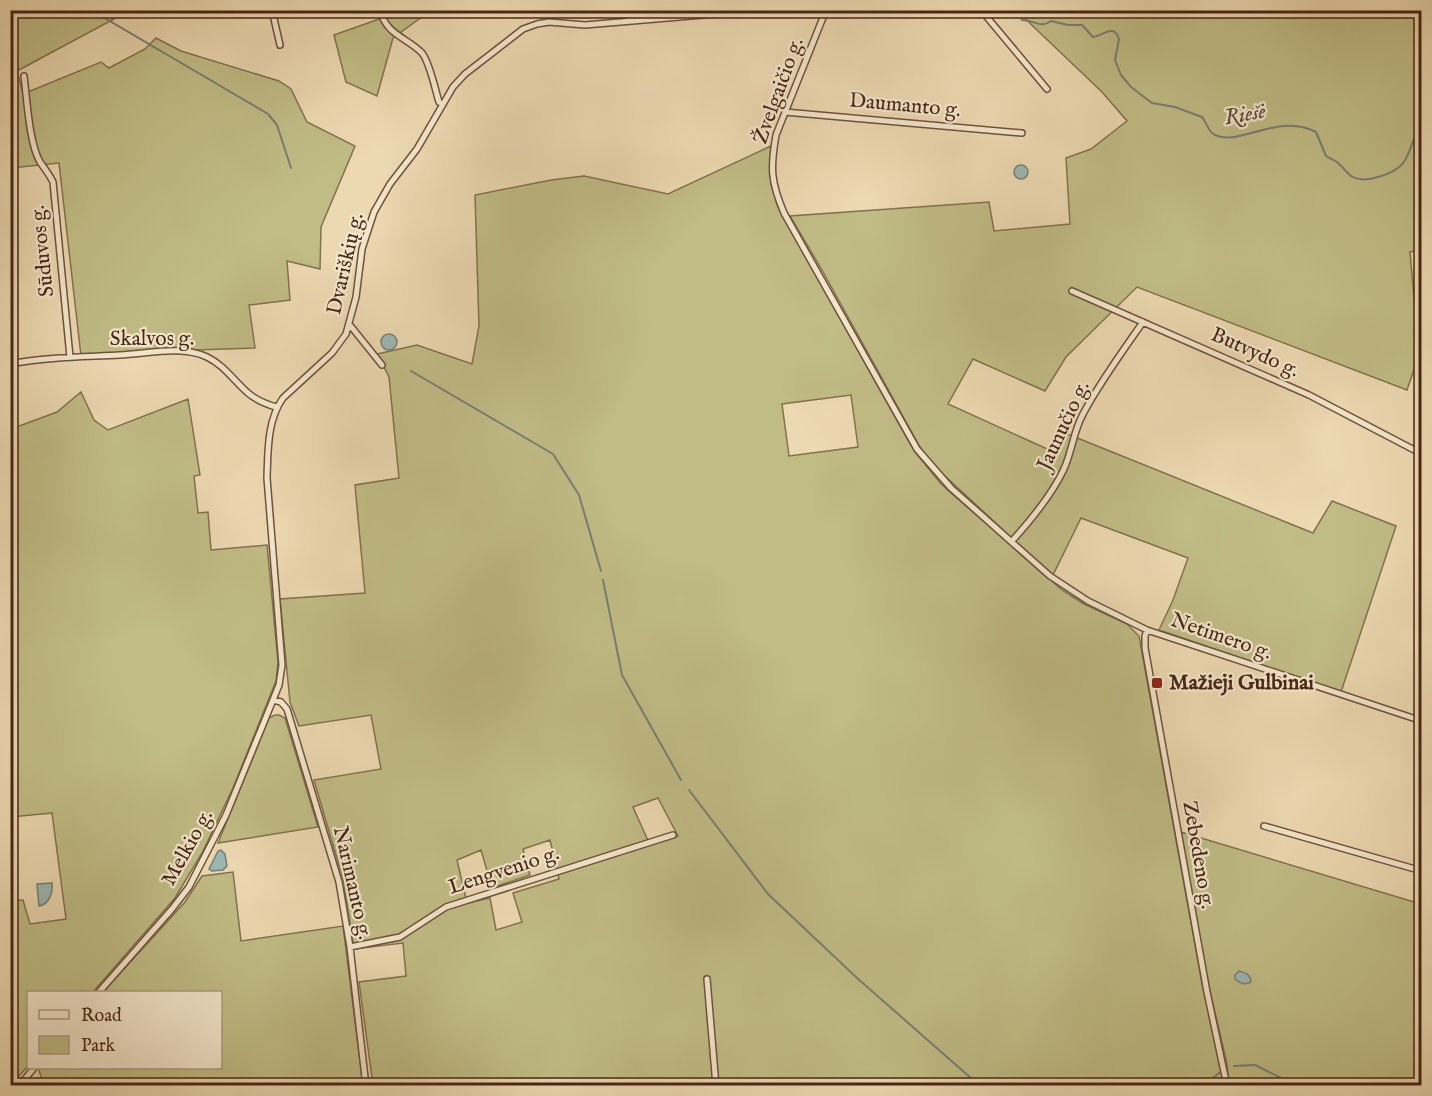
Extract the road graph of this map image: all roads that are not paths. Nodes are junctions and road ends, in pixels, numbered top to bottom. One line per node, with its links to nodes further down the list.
1 (272, 10): 8 (street)
2 (380, 10): 11 (street)
3 (628, 10): 7 (street)
4 (762, 10): 7 (street, Dvariškių g.)
5 (826, 10): 12 (street, Žvelgaičio g.)
6 (981, 10): 10 (street)
7 (630, 21): 11 (street, Dvariškių g.)
8 (280, 45)
9 (24, 76): 17 (street, Sūduvos g.)
10 (1047, 89)
11 (442, 104): 16 (street, Dvariškių g.)
12 (785, 112): 13 (street, Daumanto g.); 22 (street, Žvelgaičio g.)
13 (1022, 133)
14 (1071, 291): 15 (street, Butvydo g.)
15 (1143, 322): 21 (street, Butvydo g.); 22 (street, Jaunučio g.)
16 (349, 324): 19 (street); 20 (street, Dvariškių g.)
17 (70, 357): 18 (street, Skalvos g.); 20 (street, Skalvos g.)
18 (10, 364)
19 (382, 365)
20 (276, 407): 24 (street)
21 (1422, 454)
22 (1012, 541): 23 (street, Netimero g.)
23 (1147, 630): 25 (street, Netimero g.); 36 (street, Zebedeno g.)
24 (273, 700): 29 (street, Narimanto g.); 31 (street, Melkio g.)
25 (1422, 721)
26 (1264, 826): 28 (street)
27 (673, 835): 29 (street, Lengvenio g.)
28 (1422, 871)
29 (350, 947): 34 (street, Narimanto g.)
30 (707, 979): 35 (street)
31 (101, 991)
32 (33, 1069): 33 (street)
33 (19, 1086)
34 (366, 1086)
35 (716, 1086)
36 (1227, 1086)

